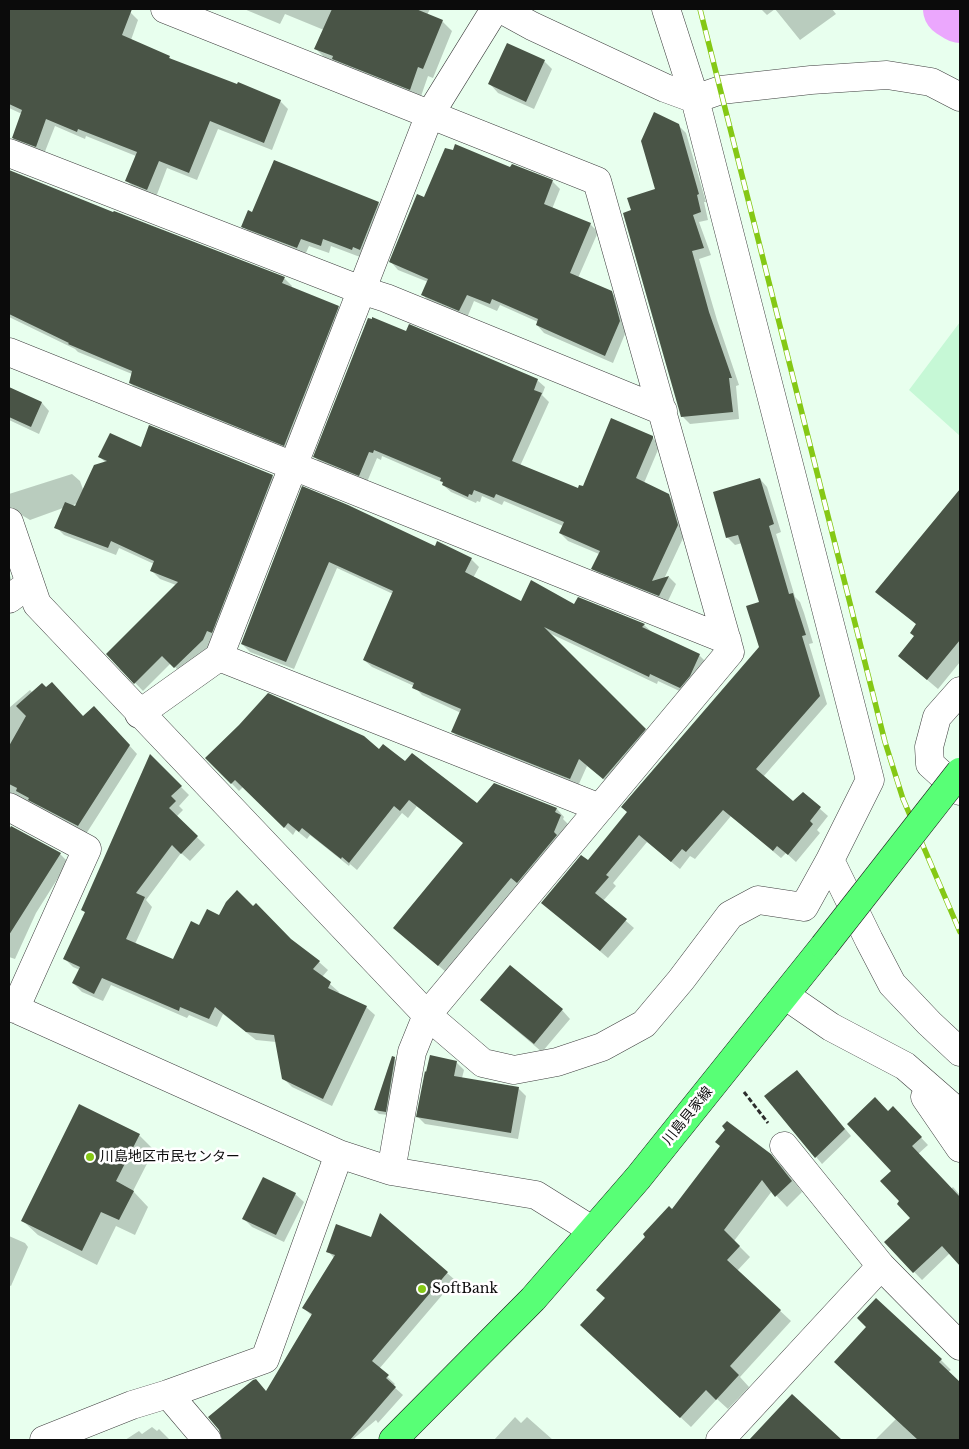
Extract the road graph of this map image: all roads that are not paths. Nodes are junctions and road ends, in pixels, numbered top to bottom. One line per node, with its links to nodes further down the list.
1 (166, 9): 7 (street)
2 (495, 9): 7 (street)
3 (501, 9): 6 (street)
4 (666, 9): 6 (street)
5 (960, 97): 6 (street)
6 (695, 99): 23 (street)
7 (430, 114): 9 (street); 11 (street)
8 (9, 153): 9 (street)
9 (361, 290): 11 (street); 12 (street)
10 (9, 352): 12 (street)
11 (663, 411): 15 (street)
12 (294, 466): 15 (street); 16 (street)
13 (9, 522): 14 (street)
14 (19, 592): 18 (street)
15 (727, 640): 22 (street)
16 (220, 657): 18 (street); 22 (street)
17 (960, 690): 20 (street)
18 (139, 714): 26 (street)
19 (960, 772): 24 (main road, 川島貝家線, bridge)
20 (960, 791)
21 (9, 807): 25 (street)
22 (600, 808): 26 (street)
23 (830, 860): 26 (street); 27 (street)
24 (786, 996): 28 (street); 34 (main road, 川島貝家線)
25 (12, 1008): 32 (street)
26 (427, 1015): 33 (street)
27 (960, 1052)
28 (905, 1066): 29 (street); 31 (street)
29 (960, 1114)
30 (784, 1146): 35 (street)
31 (960, 1148)
32 (339, 1154): 33 (street); 37 (street)
33 (391, 1171): 34 (street)
34 (592, 1230): 40 (main road, 川島貝家線)
35 (881, 1266): 36 (street); 41 (street)
36 (960, 1346)
37 (168, 1394): 38 (street); 39 (street)
38 (44, 1440)
39 (207, 1440)
40 (393, 1440)
41 (720, 1440)

